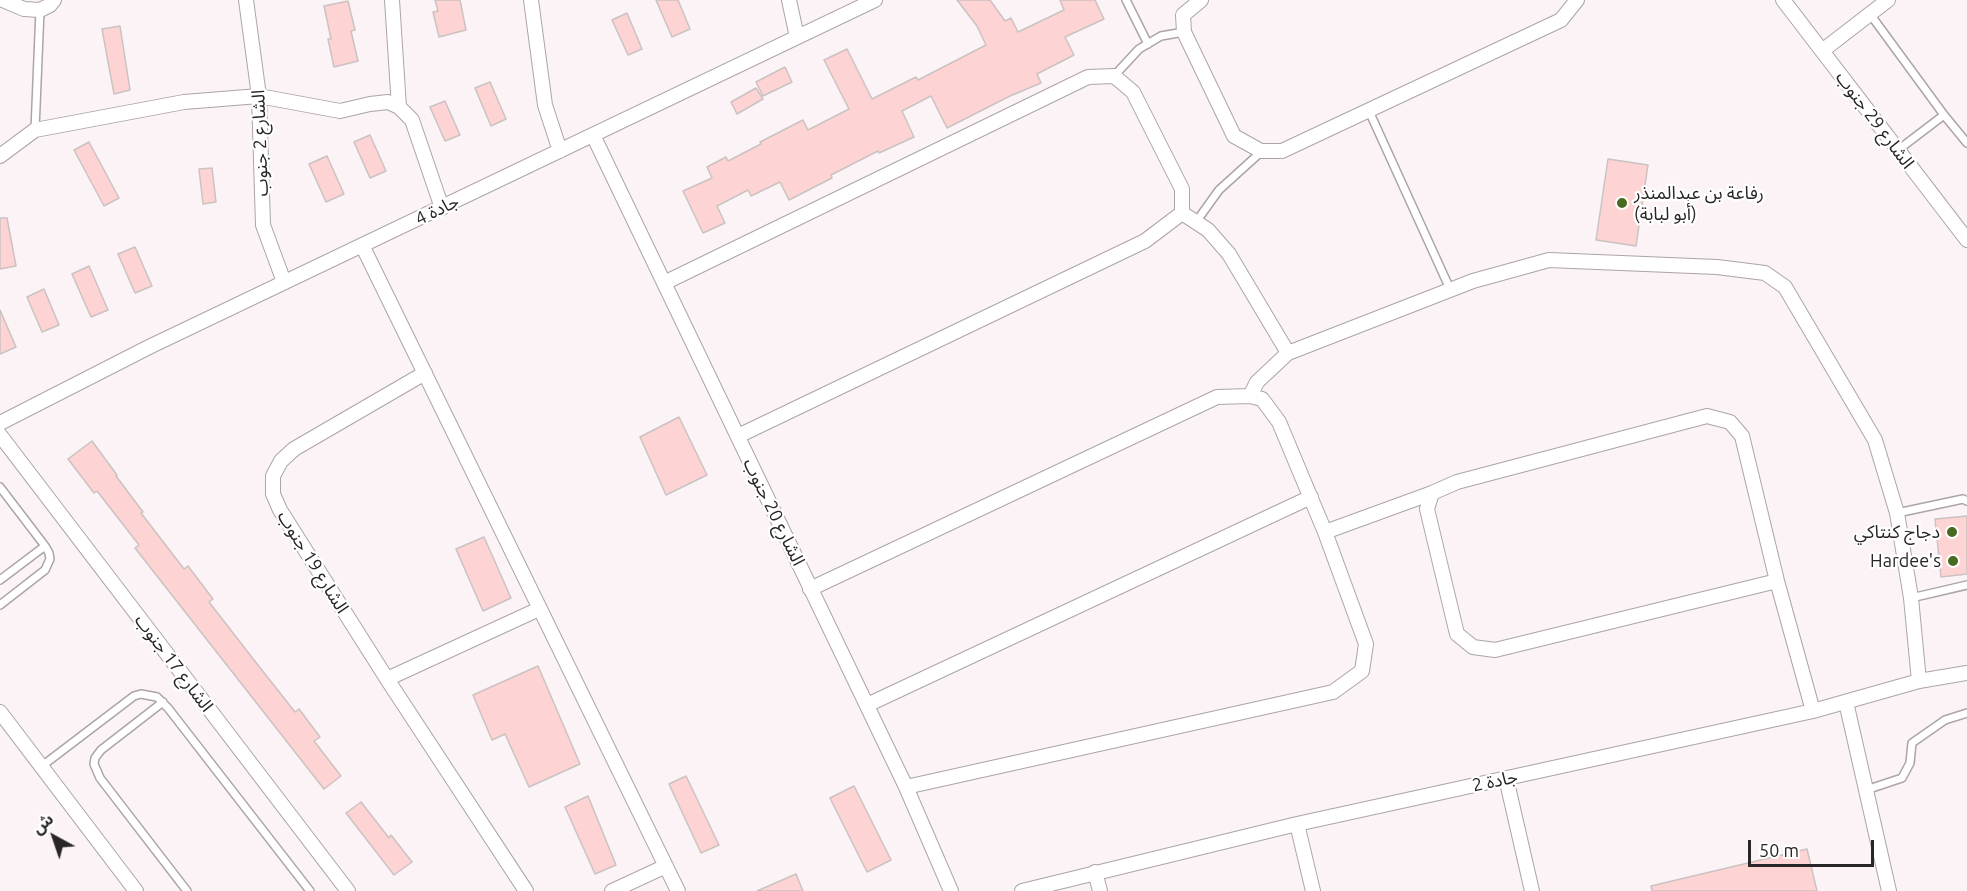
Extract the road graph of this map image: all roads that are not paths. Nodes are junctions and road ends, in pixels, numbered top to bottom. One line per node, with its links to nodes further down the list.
1 (3, 0): 13 (street)
2 (54, 0): 13 (street)
3 (246, 0): 20 (street, الشارع 2 جنوب)
4 (392, 0): 21 (street)
5 (531, 0): 28 (street)
6 (789, 0): 16 (street)
7 (875, 0): 16 (street, جادة 4)
8 (1126, 0): 17 (lane)
9 (1200, 0): 15 (street)
10 (1577, 0): 22 (street)
11 (1783, 0): 18 (street, الشارع 29 جنوب)
12 (1888, 0): 14 (street)
13 (40, 10): 24 (lane)
14 (1870, 14): 18 (street); 23 (lane)
15 (1184, 32): 17 (lane); 29 (street)
16 (797, 37): 25 (street, جادة 4)
17 (1148, 44): 19 (lane)
18 (1822, 51): 27 (street, الشارع 29 جنوب)
19 (1114, 76): 32 (street); 37 (street)
20 (260, 96): 21 (street); 24 (street); 36 (street, الشارع 2 جنوب)
21 (399, 107): 31 (street)
22 (1369, 111): 29 (street); 38 (lane)
23 (1944, 115): 26 (lane); 27 (lane)
24 (35, 130): 30 (street)
25 (593, 135): 28 (street, جادة 4); 37 (street, الشارع 20 جنوب)
26 (1967, 143)
27 (1898, 150): 34 (street, الشارع 29 جنوب)
28 (560, 151): 31 (street, جادة 4)
29 (1261, 151): 33 (lane)
30 (0, 156)
31 (442, 208): 35 (street, جادة 4)
32 (1182, 213): 33 (street); 44 (street)
33 (1196, 222): 39 (street)
34 (1967, 240)
35 (362, 246): 36 (street, جادة 4); 40 (street)
36 (284, 282): 42 (street, جادة 4)
37 (664, 283): 44 (street, الشارع 20 جنوب)
38 (1450, 290): 39 (street); 49 (street)
39 (1288, 354): 41 (street)
40 (425, 373): 58 (street); 60 (street, الشارع 19 جنوب)
41 (1250, 396): 47 (street); 55 (street)
42 (0, 423)
43 (0, 435): 78 (street, الشارع 17 جنوب)
44 (738, 436): 55 (street, الشارع 20 جنوب)
45 (0, 487): 51 (lane)
46 (1432, 493): 50 (street); 53 (street); 53 (street)
47 (1311, 497): 50 (street); 64 (street)
48 (1967, 501): 49 (lane)
49 (1897, 513): 56 (street)
50 (1325, 532): 70 (street)
51 (45, 546): 52 (lane); 57 (lane)
52 (0, 580)
53 (1778, 581): 65 (street)
54 (1967, 585): 56 (lane)
55 (810, 589): 64 (street, الشارع 20 جنوب)
56 (1911, 598): 61 (street)
57 (0, 605)
58 (539, 609): 60 (street); 73 (street)
59 (1967, 673): 61 (street, جادة 2)
60 (387, 679): 79 (street, الشارع 19 جنوب)
61 (1919, 681): 63 (street, جادة 2)
62 (163, 702): 68 (lane); 76 (lane); 77 (lane)
63 (1846, 702): 65 (street, جادة 2); 71 (street)
64 (867, 705): 70 (street, الشارع 20 جنوب)
65 (1813, 711): 69 (street, جادة 2)
66 (0, 712): 68 (street)
67 (1967, 713): 71 (lane)
68 (42, 766): 75 (street)
69 (1506, 778): 72 (street, جادة 2); 86 (street)
70 (906, 787): 82 (street, الشارع 20 جنوب)
71 (1866, 790): 87 (street)
72 (1298, 824): 74 (street, جادة 2); 85 (street)
73 (666, 866): 80 (street); 81 (street)
74 (1095, 872): 83 (street, جادة 2); 84 (street)
75 (136, 891)
76 (187, 891)
77 (310, 891)
78 (348, 891)
79 (526, 891)
80 (612, 891)
81 (678, 891)
82 (951, 891)
83 (1022, 891)
84 (1100, 891)
85 (1313, 891)
86 (1532, 891)
87 (1889, 891)

